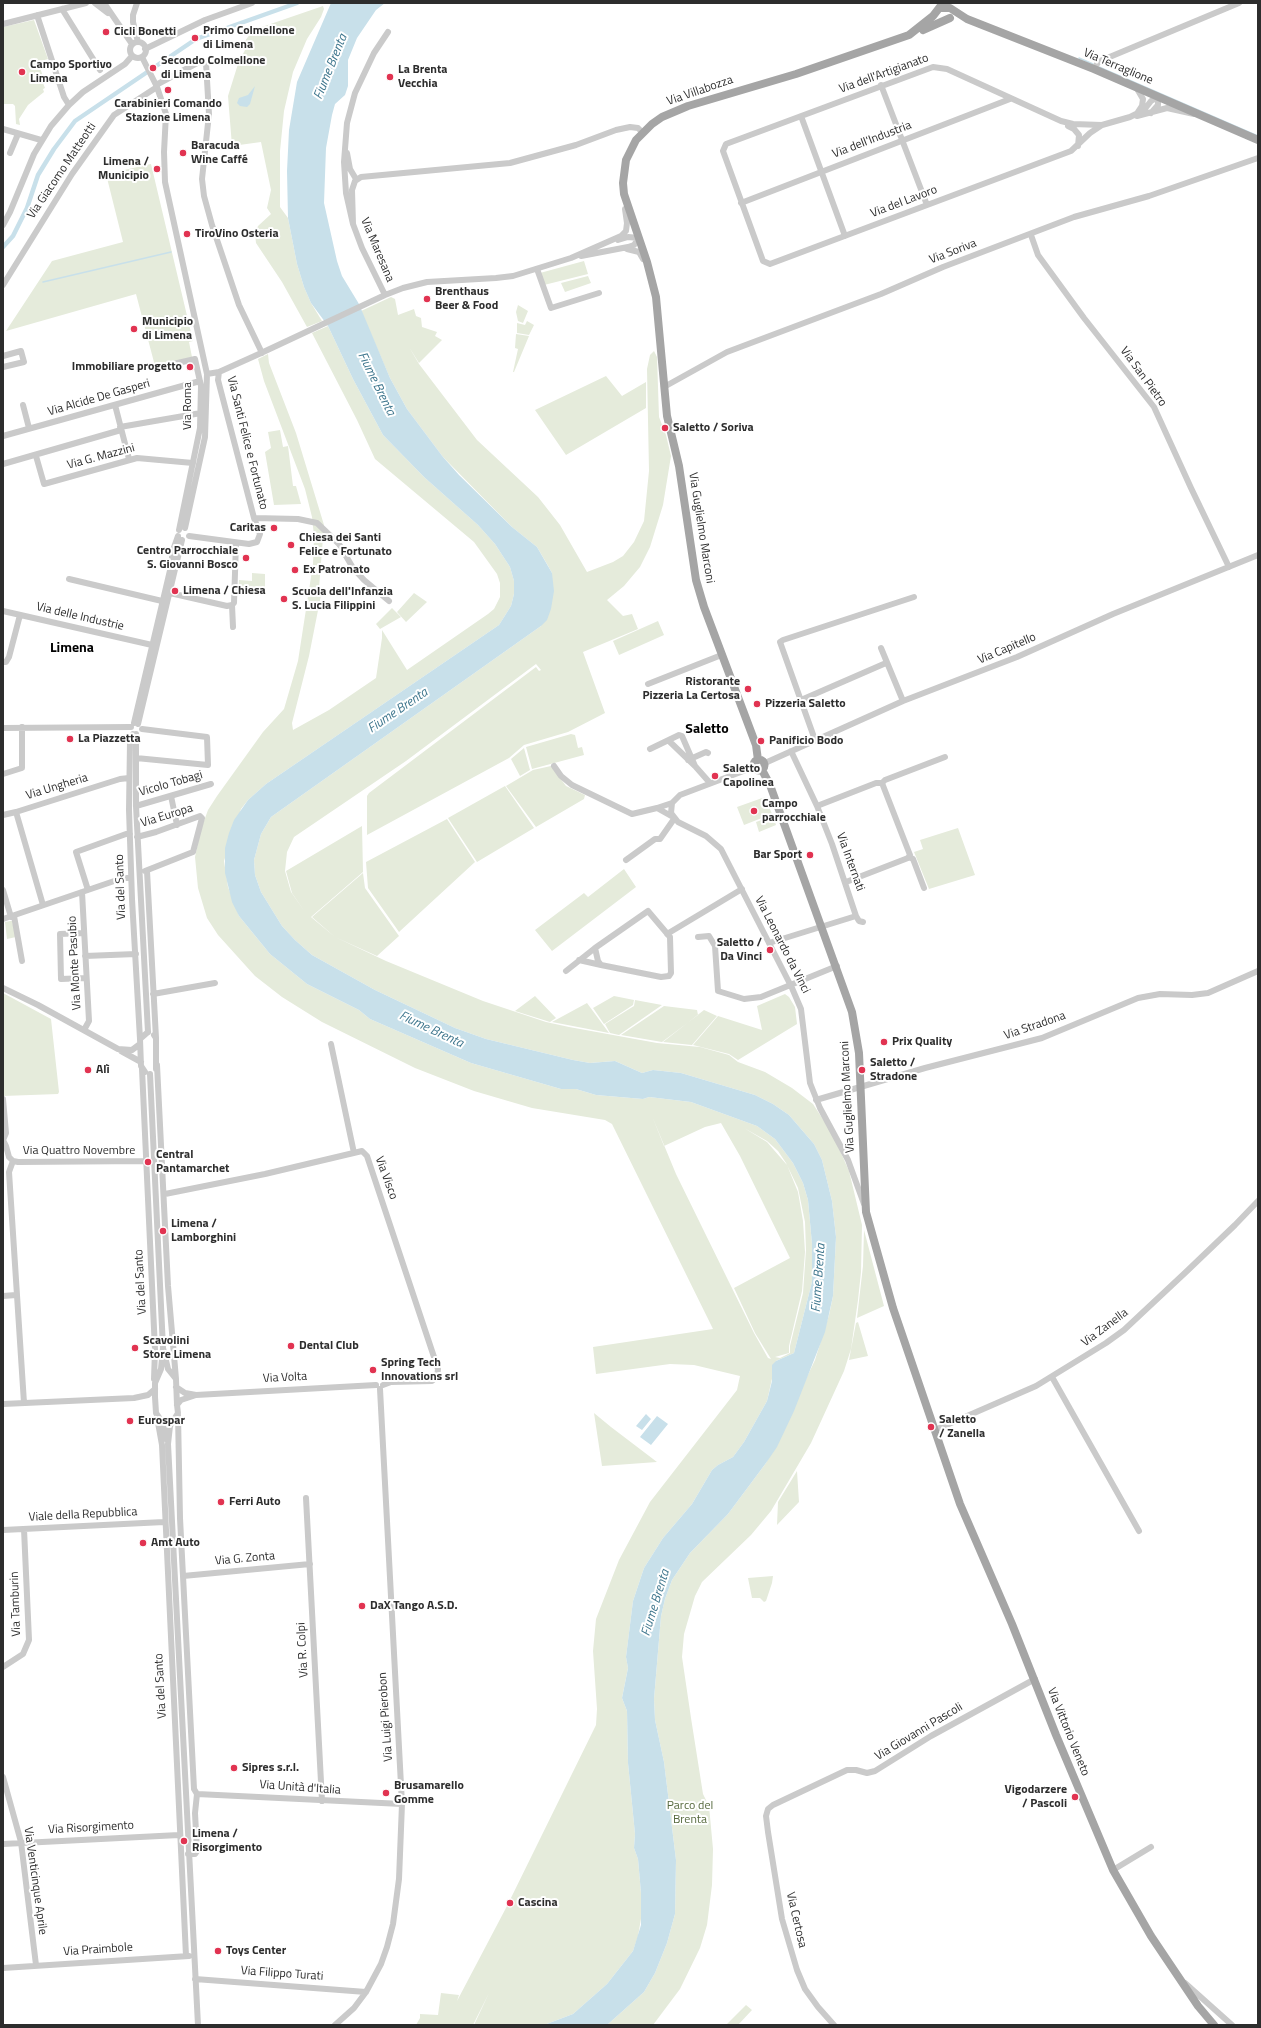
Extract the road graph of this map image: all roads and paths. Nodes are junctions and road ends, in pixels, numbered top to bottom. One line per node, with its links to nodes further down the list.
1 (83, 3): 9 (street)
2 (95, 3): 12 (street)
3 (104, 3): 12 (street)
4 (137, 3): 16 (street)
5 (252, 3): 17 (street)
6 (952, 3): 10 (main road, Via Terraglione)
7 (1239, 3): 20 (street)
8 (942, 5): 10 (main road, Via Terraglione); 15 (main road, Via Villabozza)
9 (62, 9): 11 (street); 21 (street)
10 (953, 14): 15 (main road); 20 (main road, Via Terraglione)
11 (37, 15): 13 (street); 27 (street)
12 (112, 15): 16 (street)
13 (3, 24)
14 (388, 32): 40 (street, Via Maresana)
15 (909, 34): 35 (main road, Via Villabozza)
16 (135, 43): 17 (street); 18 (street)
17 (145, 49): 19 (street)
18 (132, 56): 19 (street); 27 (street)
19 (143, 59): 22 (street)
20 (1094, 69): 24 (main road, Via Terraglione)
21 (100, 70)
22 (155, 84): 59 (street, Via Giacomo Matteotti); 62 (street, Via Giacomo Matteotti); 67 (street)
23 (881, 85): 26 (street, Via dell'Artigianato); 31 (street, Via dell'Artigianato); 38 (street)
24 (1136, 87): 25 (main road, Via Terraglione); 29 (street)
25 (1158, 97): 28 (street); 29 (street); 30 (main road, Via Terraglione)
26 (1010, 99): 32 (street, Via dell'Artigianato); 38 (street, Via dell'Industria)
27 (69, 105): 37 (street)
28 (1151, 113): 29 (street, Via dell'Artigianato); 30 (street, Via dell'Artigianato)
29 (1133, 115): 33 (street, Via dell'Artigianato)
30 (1198, 115): 39 (main road, Via Terraglione)
31 (801, 116): 44 (street); 47 (street, Via dell'Artigianato)
32 (1061, 121): 33 (street, Via dell'Artigianato); 41 (street)
33 (1102, 125): 41 (street, Via del Lavoro)
34 (3, 130): 36 (street)
35 (643, 132): 45 (street); 46 (main road, Via Villabozza)
36 (18, 134): 37 (street); 42 (street)
37 (41, 140): 50 (street)
38 (902, 140): 44 (street, Via dell'Industria); 48 (street)
39 (1258, 140)
40 (345, 142): 45 (street); 49 (street, Via Maresana)
41 (1078, 146): 48 (street, Via del Lavoro)
42 (10, 153)
43 (1258, 158): 51 (street, Via Soriva)
44 (821, 172): 47 (street, Via dell'Industria); 52 (street)
45 (356, 180): 49 (street)
46 (623, 183): 53 (main road, Via Villabozza); 54 (street)
47 (742, 203): 52 (street, Via del Lavoro)
48 (927, 205): 52 (street, Via del Lavoro)
49 (353, 224): 61 (street, Via Maresana)
50 (3, 225)
51 (1031, 235): 69 (street, Via Soriva); 86 (street, Via San Pietro)
52 (845, 236)
53 (639, 238): 54 (street); 55 (street); 58 (main road, Via Villabozza)
54 (607, 243): 56 (street)
55 (619, 250): 56 (street); 58 (street)
56 (571, 258): 57 (street)
57 (537, 268): 60 (street); 61 (street)
58 (653, 280): 69 (main road, Via Villabozza)
59 (3, 284)
60 (599, 293)
61 (382, 296): 62 (street)
62 (262, 353): 66 (street)
63 (3, 356): 64 (street)
64 (3, 367)
65 (156, 368): 68 (street, Via Roma)
66 (219, 372): 67 (street); 82 (street, Via Santi Felice e Fortunato)
67 (207, 374): 81 (street)
68 (200, 381): 70 (street, Via Alcide De Gasperi); 72 (street, Via Roma)
69 (664, 387): 116 (main road, Via Guglielmo Marconi)
70 (115, 404): 73 (street, Via Alcide De Gasperi); 74 (street)
71 (23, 405): 73 (street)
72 (201, 413): 74 (street); 78 (street, Via Roma)
73 (29, 428): 75 (street, Via Alcide De Gasperi)
74 (121, 429): 76 (street); 77 (street)
75 (3, 436)
76 (36, 456): 77 (street, Via G. Mazzini); 79 (street)
77 (129, 459): 78 (street, Via G. Mazzini)
78 (194, 463): 80 (street, Via Roma)
79 (3, 464)
80 (187, 493): 81 (street); 83 (street, Via Roma)
81 (192, 498): 83 (street)
82 (254, 518): 84 (street, Via Santi Felice e Fortunato); 91 (street)
83 (181, 534): 84 (street); 88 (street); 90 (street)
84 (236, 543): 92 (street)
85 (1258, 555): 86 (street, Via Capitello)
86 (1229, 567): 103 (street, Via Capitello)
87 (69, 579): 90 (street)
88 (170, 593): 92 (street); 104 (street)
89 (914, 597): 102 (street)
90 (162, 601): 96 (street)
91 (388, 601)
92 (232, 605): 95 (street)
93 (3, 611): 94 (street, Via delle Industrie)
94 (20, 615): 96 (street, Via delle Industrie); 99 (street)
95 (233, 627)
96 (152, 645): 104 (street)
97 (881, 648): 100 (street)
98 (719, 656): 101 (street)
99 (3, 662)
100 (886, 663): 102 (street); 103 (street)
101 (648, 684)
102 (800, 700): 108 (street)
103 (903, 701): 108 (street, Via Capitello)
104 (136, 726): 105 (street); 107 (street); 107 (street); 113 (street)
105 (22, 727): 106 (street); 118 (street)
106 (3, 728)
107 (135, 734): 113 (street); 119 (street, Via del Santo)
108 (814, 740): 111 (street, Via Capitello)
109 (669, 741): 110 (street); 115 (street); 115 (street)
110 (650, 749)
111 (791, 751): 116 (street, Via Capitello); 126 (street, Via Internati)
112 (708, 753): 115 (street)
113 (136, 757): 125 (street)
114 (945, 757): 121 (street)
115 (690, 759): 120 (street)
116 (760, 765): 120 (street); 153 (main road, Via Guglielmo Marconi)
117 (554, 766): 127 (street)
118 (3, 774)
119 (129, 778): 128 (street, Via Ungheria); 132 (street, Via del Santo)
120 (710, 783): 124 (street)
121 (882, 783): 126 (street); 134 (street)
122 (211, 784): 123 (street, Vicolo Tobagi)
123 (171, 796): 125 (street, Vicolo Tobagi); 131 (street)
124 (672, 803): 127 (street); 130 (street)
125 (136, 806): 133 (street)
126 (817, 806): 139 (street, Via Internati)
127 (657, 808): 130 (street, Via Leonardo da Vinci)
128 (16, 812): 129 (street); 146 (street, Via Ungheria)
129 (3, 815)
130 (674, 818): 135 (street); 141 (street, Via Leonardo da Vinci)
131 (177, 825): 133 (street, Via Europa); 137 (street, Via Europa)
132 (130, 834): 138 (street, Via del Santo); 143 (street, Via Monte Pasubio)
133 (137, 836): 136 (street)
134 (909, 856): 139 (street); 140 (street)
135 (626, 860)
136 (139, 871): 137 (street); 145 (street)
137 (147, 871): 152 (street)
138 (131, 878): 143 (street); 144 (street, Via del Santo)
139 (846, 882): 148 (street, Via Internati)
140 (924, 888)
141 (742, 889): 155 (street); 157 (street, Via Leonardo da Vinci)
142 (3, 890): 147 (street)
143 (85, 891): 146 (street); 154 (street, Via Monte Pasubio)
144 (132, 895): 145 (street); 159 (street, Via del Santo)
145 (141, 895): 151 (street)
146 (43, 905): 147 (street)
147 (13, 916): 149 (street); 162 (street)
148 (856, 916): 150 (street); 153 (street)
149 (3, 920)
150 (863, 922)
151 (142, 925): 152 (street, Via del Santo); 173 (street)
152 (150, 925): 171 (street)
153 (822, 927): 157 (street); 164 (main road, Via Guglielmo Marconi)
154 (84, 933): 160 (street, Via Monte Pasubio); 167 (street)
155 (667, 934): 158 (street); 163 (street)
156 (698, 937): 169 (street)
157 (769, 943): 169 (street, Via Leonardo da Vinci)
158 (595, 948): 161 (street); 163 (street)
159 (136, 954): 160 (street); 175 (street, Via del Santo)
160 (85, 956): 167 (street, Via Monte Pasubio)
161 (579, 960): 163 (street); 165 (street)
162 (22, 961)
163 (601, 965)
164 (837, 966): 169 (street); 182 (main road, Via Guglielmo Marconi)
165 (566, 971)
166 (1258, 971): 182 (street, Via Stradona)
167 (86, 978): 172 (street, Via Monte Pasubio)
168 (215, 983): 171 (street)
169 (790, 985): 184 (street, Via Leonardo da Vinci)
170 (3, 988): 172 (street)
171 (153, 994): 174 (street)
172 (84, 1030): 177 (street)
173 (148, 1032): 174 (street); 175 (street)
174 (156, 1038): 179 (street)
175 (140, 1042): 177 (street); 178 (street, Via del Santo)
176 (331, 1044): 188 (street)
177 (118, 1049): 178 (street)
178 (141, 1062): 180 (street, Via del Santo)
179 (157, 1065): 181 (street); 191 (street)
180 (142, 1069): 181 (street); 185 (street, Via del Santo)
181 (150, 1074): 186 (street)
182 (860, 1086): 184 (street, Via Stradona); 193 (main road, Via Guglielmo Marconi)
183 (3, 1099): 187 (street)
184 (816, 1100): 193 (street, Via Leonardo da Vinci)
185 (144, 1106): 186 (street); 190 (street, Via del Santo)
186 (152, 1106): 195 (street)
187 (3, 1140): 189 (street)
188 (354, 1153): 191 (street); 203 (street, Via Visco)
189 (12, 1161): 190 (street, Via Quattro Novembre); 196 (street)
190 (146, 1161): 194 (street, Via del Santo)
191 (165, 1194): 202 (street)
192 (1258, 1201): 201 (street, Via Zanella)
193 (865, 1206): 217 (main road, Via Guglielmo Marconi)
194 (148, 1213): 195 (street); 204 (street, Via del Santo)
195 (156, 1213): 198 (street)
196 (16, 1295): 197 (street); 209 (street)
197 (3, 1296)
198 (163, 1348): 199 (street); 200 (street, Via del Santo)
199 (170, 1373): 200 (street); 202 (street)
200 (159, 1374): 204 (street, Via del Santo)
201 (1052, 1377): 217 (street, Via Zanella); 225 (street)
202 (176, 1379): 206 (street)
203 (432, 1381): 205 (street, Via Volta)
204 (155, 1386): 208 (street); 212 (street, Via del Santo)
205 (380, 1386): 207 (street, Via Volta); 235 (street, Via Luigi Pierobon)
206 (176, 1387): 207 (street); 211 (street)
207 (196, 1395): 211 (street)
208 (134, 1398): 209 (street); 212 (street)
209 (24, 1403): 210 (street)
210 (3, 1404)
211 (177, 1405): 213 (street)
212 (156, 1408): 214 (street, Via del Santo)
213 (178, 1413): 216 (street); 221 (street)
214 (157, 1416): 215 (street); 222 (street, Via del Santo)
215 (162, 1422): 216 (street); 218 (street)
216 (172, 1422): 218 (street)
217 (935, 1430): 231 (main road, Via Vittorio Veneto)
218 (168, 1444): 220 (street)
219 (306, 1498): 226 (street, Via R. Colpi)
220 (172, 1507): 221 (street); 228 (street)
221 (180, 1507): 227 (street)
222 (164, 1522): 223 (street, Viale della Repubblica); 237 (street, Via del Santo)
223 (24, 1529): 224 (street, Viale della Repubblica); 230 (street, Via Tamburin)
224 (3, 1530)
225 (1139, 1531)
226 (310, 1564): 227 (street, Via G. Zonta); 234 (street, Via R. Colpi)
227 (183, 1576): 229 (street)
228 (179, 1650): 229 (street, Via del Santo); 241 (street)
229 (187, 1650): 233 (street)
230 (3, 1667)
231 (1034, 1679): 236 (street, Via Giovanni Pascoli); 242 (main road, Via Vittorio Veneto)
232 (3, 1777): 238 (street, Via Venticinque Aprile)
233 (198, 1794): 234 (street, Via Unità d'Italia); 241 (street)
234 (322, 1801): 235 (street, Via Unità d'Italia)
235 (402, 1804): 249 (street, Via Luigi Pierobon)
236 (768, 1809): 252 (street, Via Certosa)
237 (180, 1835): 238 (street, Via Risorgimento); 244 (street, Via del Santo)
238 (21, 1842): 239 (street, Via Risorgimento); 245 (street, Via Venticinque Aprile)
239 (3, 1844)
240 (1151, 1847): 242 (street)
241 (188, 1854): 243 (street)
242 (1113, 1870): 248 (main road, Via Vittorio Veneto)
243 (194, 1955): 244 (street, Via Praimbole); 247 (street)
244 (186, 1956): 245 (street, Via Praimbole)
245 (36, 1965): 246 (street, Via Praimbole)
246 (3, 1968)
247 (196, 1979): 249 (street, Via Filippo Turati); 250 (street)
248 (1181, 1982): 253 (main road, Via Vittorio Veneto); 254 (street)
249 (366, 1992): 251 (street, Via Luigi Pierobon)
250 (198, 2025)
251 (335, 2025)
252 (834, 2025)
253 (1214, 2025)
254 (1232, 2025)

